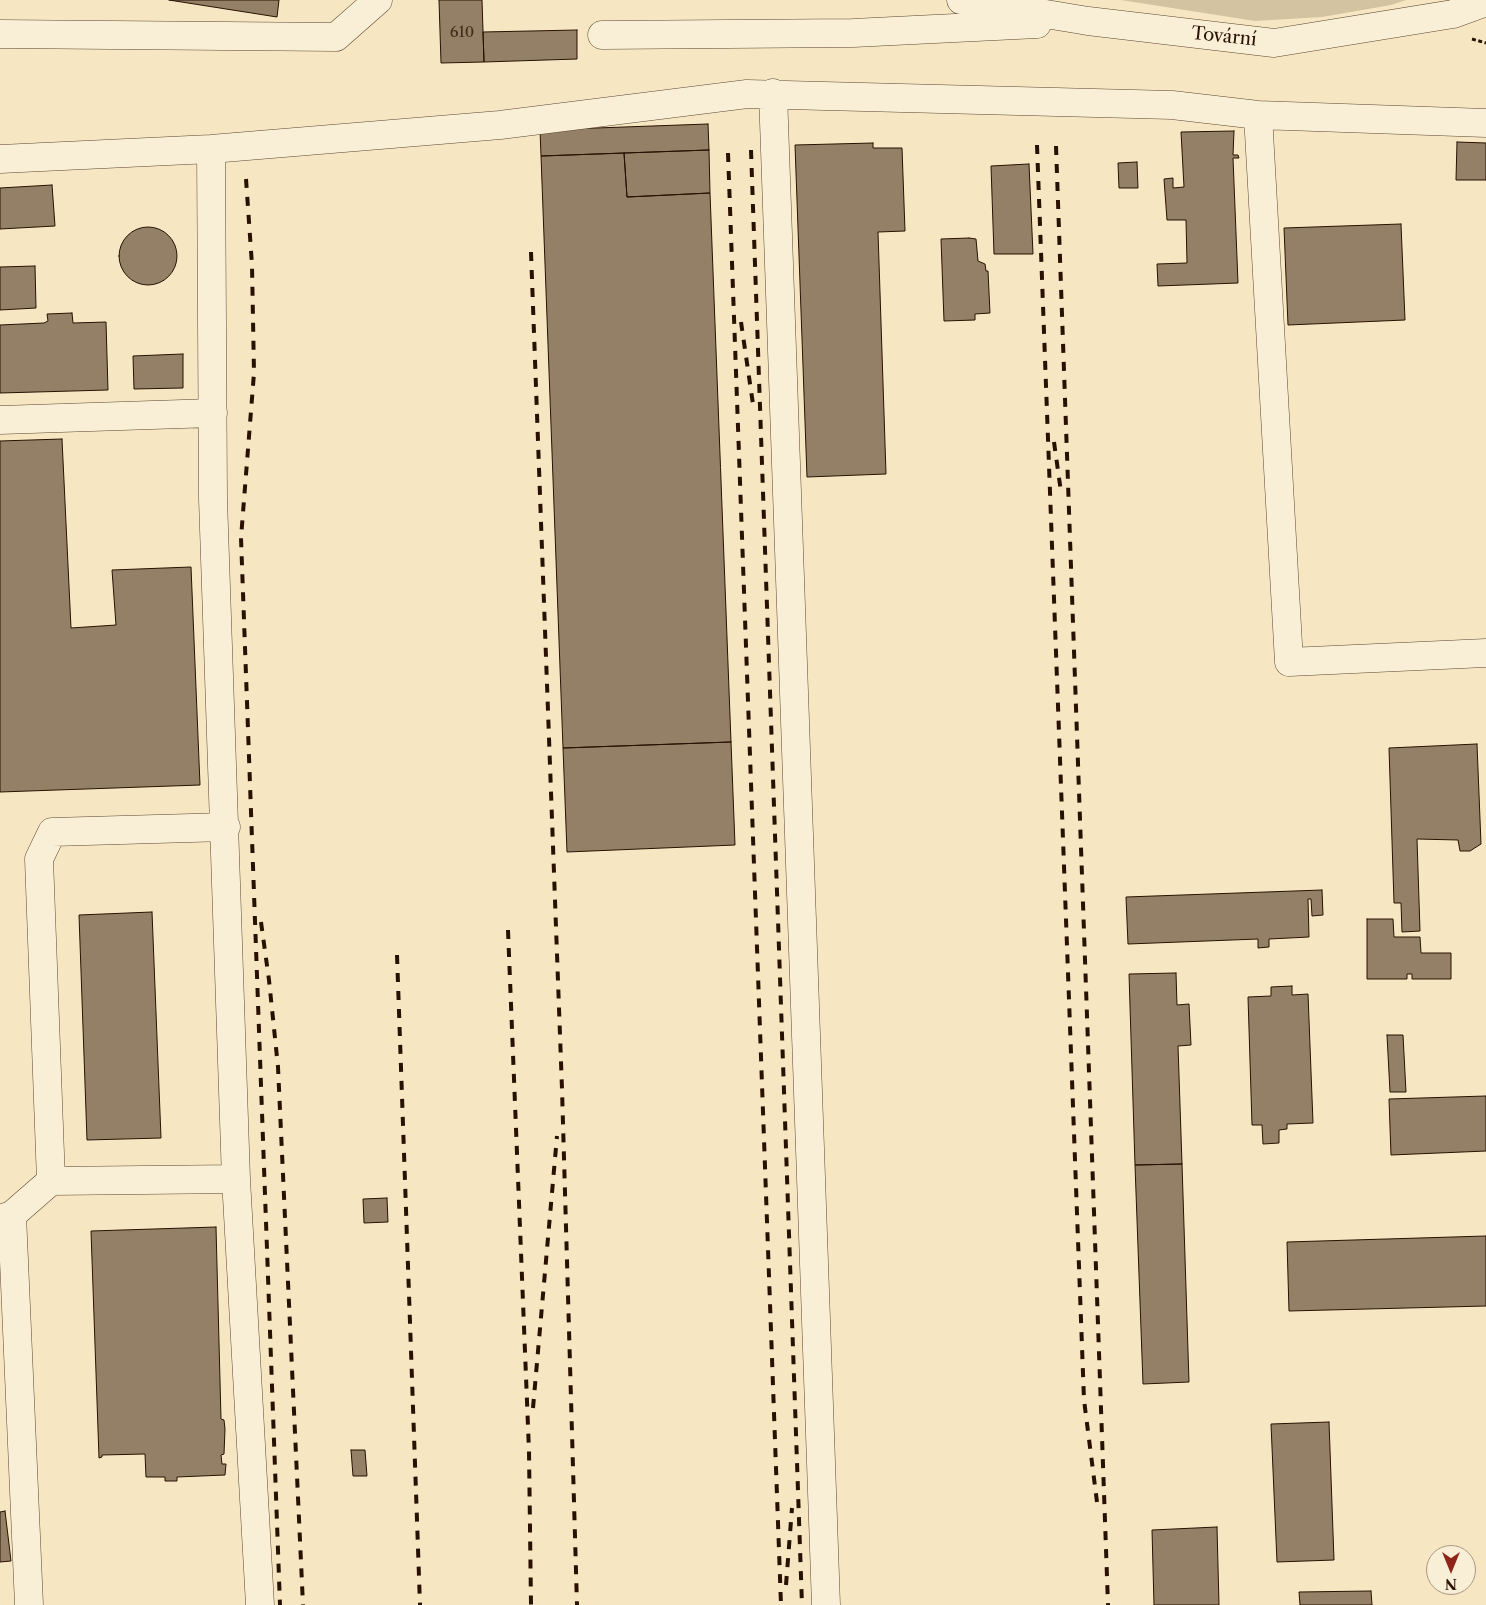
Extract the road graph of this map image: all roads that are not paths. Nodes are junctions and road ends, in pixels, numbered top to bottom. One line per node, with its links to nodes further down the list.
1 (378, 0): 5 (street)
2 (961, 0): 4 (street, Tovární)
3 (1486, 2): 4 (street, Tovární)
4 (1088, 22): 6 (street)
5 (0, 34)
6 (602, 34)
7 (773, 93): 8 (street); 10 (street); 21 (street)
8 (1258, 115): 9 (street); 14 (street)
9 (1486, 123)
10 (210, 149): 11 (street); 12 (street)
11 (0, 159)
12 (213, 413): 13 (street); 15 (street)
13 (0, 420)
14 (1486, 653)
15 (226, 827): 16 (street); 17 (street)
16 (236, 1179): 17 (street); 20 (street)
17 (51, 1181): 18 (street)
18 (6, 1217): 19 (street)
19 (29, 1605)
20 (260, 1605)
21 (826, 1605)

